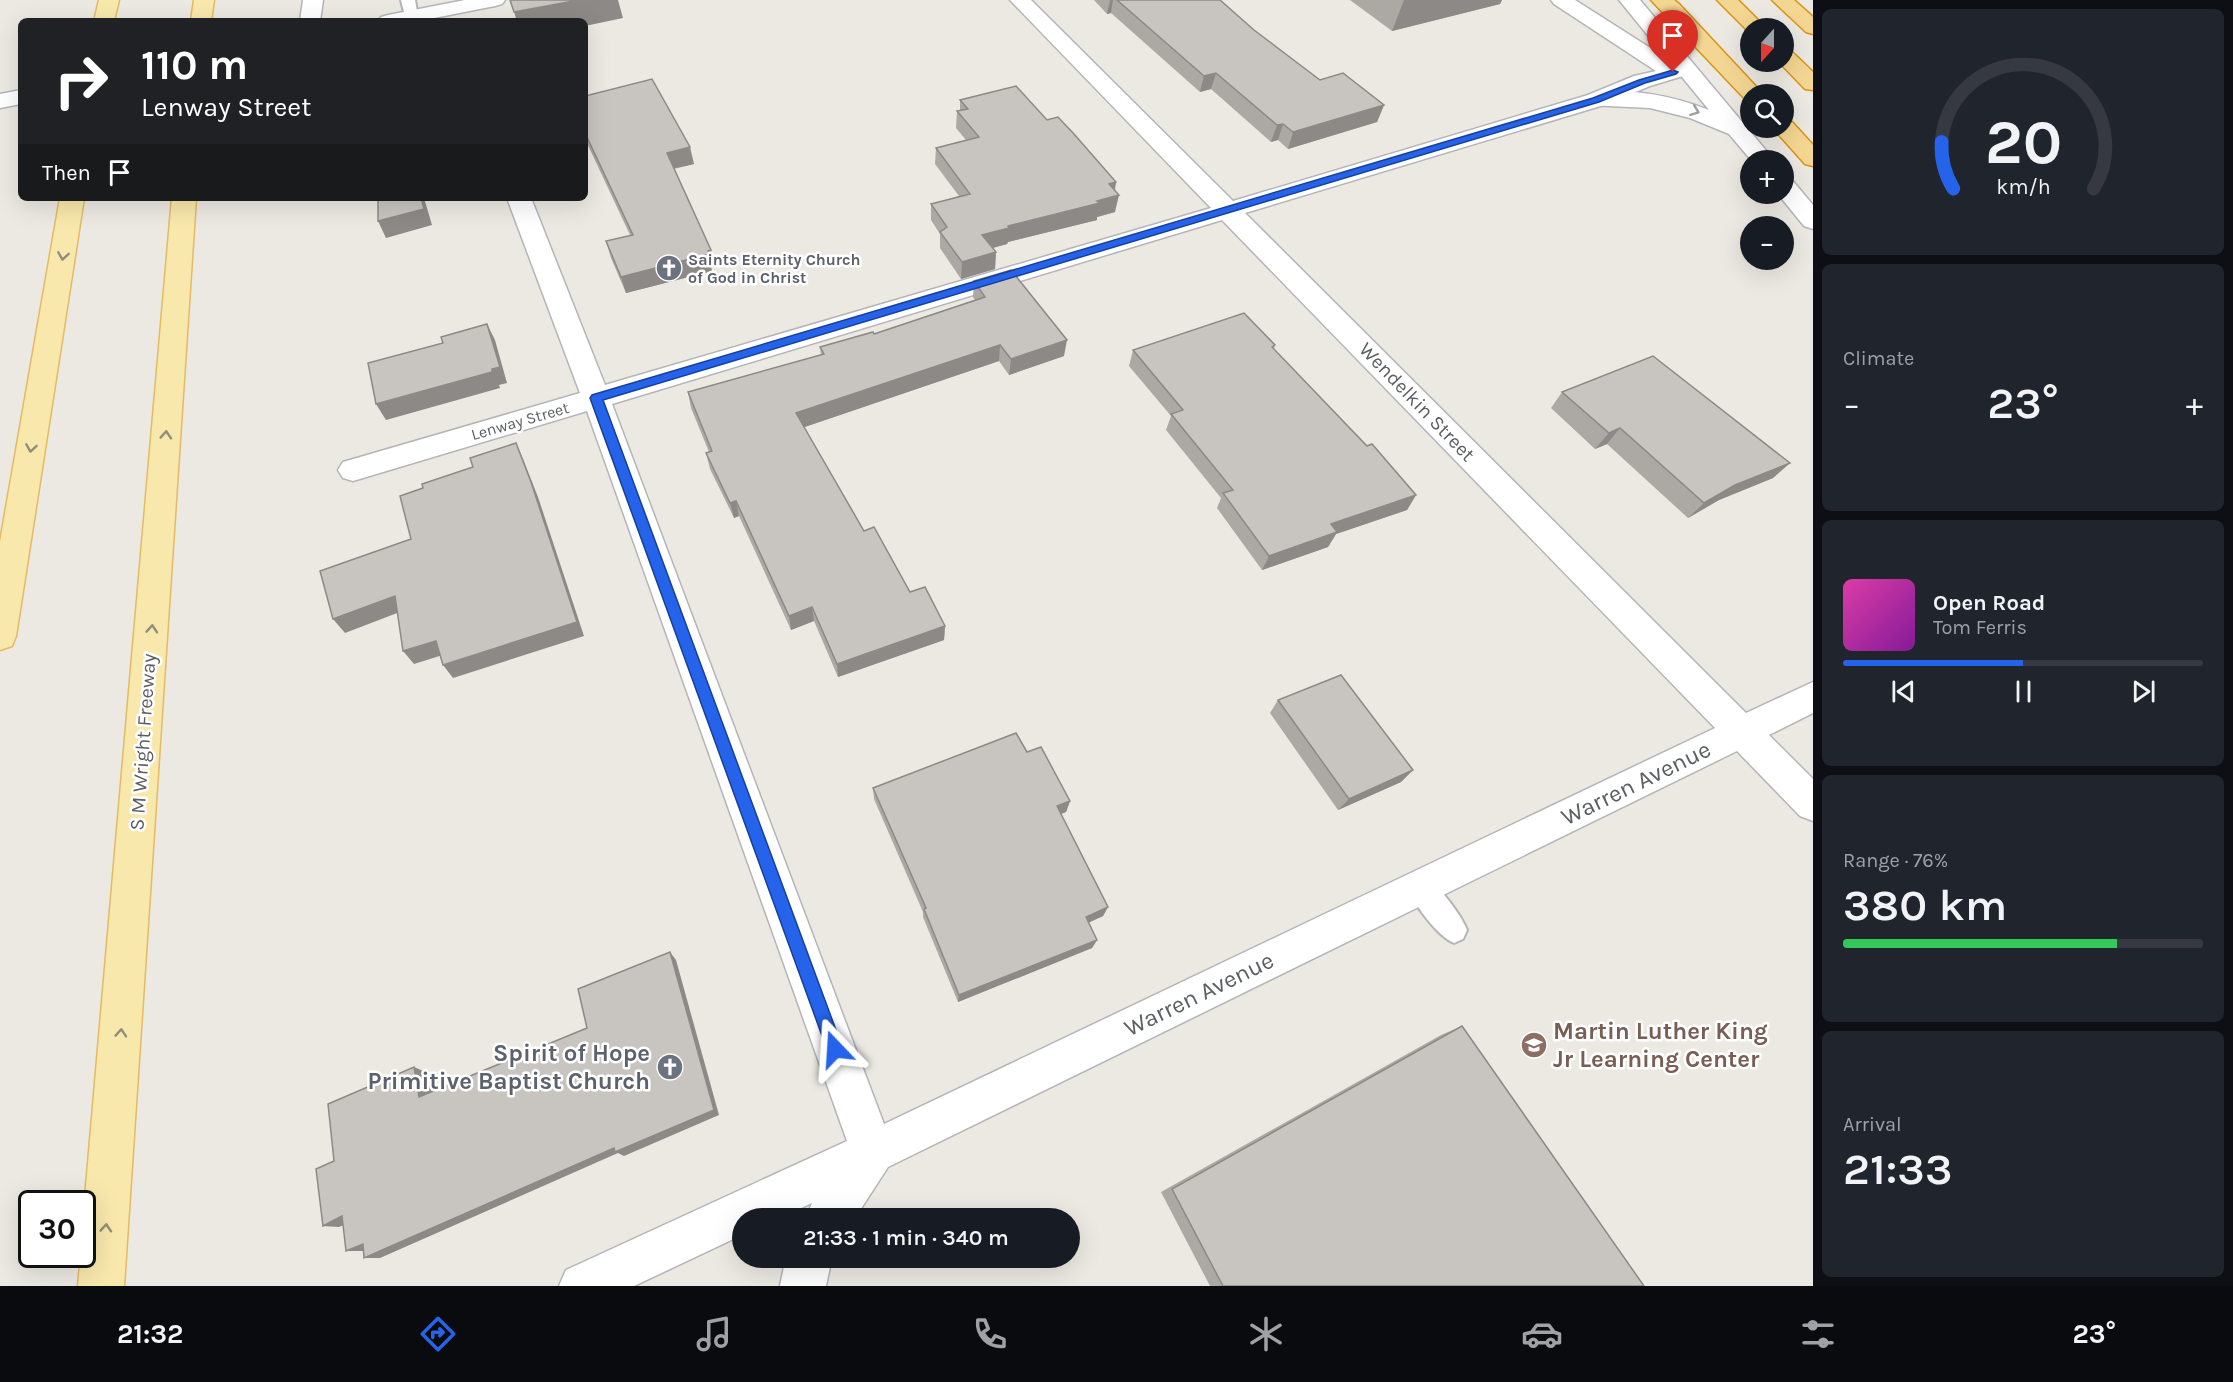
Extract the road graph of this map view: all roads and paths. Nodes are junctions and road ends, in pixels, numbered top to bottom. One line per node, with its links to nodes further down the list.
1 (109, 0): 13 (main road)
2 (204, 0): 14 (main road)
3 (313, 0): 15 (street)
4 (495, 0): 12 (street)
5 (1020, 0): 35 (street, Wendelkin Street)
6 (1561, 0): 20 (street)
7 (1629, 0): 20 (street)
8 (1661, 0): 21 (highway)
9 (1727, 0): 17 (highway)
10 (1782, 0): 18 (highway)
11 (409, 8): 12 (street); 16 (street)
12 (447, 16)
13 (106, 18)
14 (201, 18)
15 (310, 18)
16 (393, 18)
17 (1746, 18)
18 (1813, 28)
19 (1794, 65): 22 (highway)
20 (1680, 70): 24 (street, Lenway Street); 26 (street)
21 (1744, 84)
22 (1813, 84)
23 (18, 98): 25 (street)
24 (1596, 100): 26 (street, one-way to 26); 35 (street, Lenway Street)
25 (0, 101)
26 (1740, 132)
27 (1745, 138): 29 (street)
28 (1794, 138): 30 (highway)
29 (1755, 150)
30 (1813, 159)
31 (1794, 198): 36 (street)
32 (72, 201): 39 (main road, one-way to 39)
33 (184, 201): 48 (main road, S M Wright Freeway, one-way to 33)
34 (520, 201): 37 (street)
35 (1230, 210): 37 (street, Lenway Street); 41 (street, Wendelkin Street)
36 (1813, 222)
37 (596, 398): 38 (street, Lenway Street); 45 (street)
38 (353, 470)
39 (0, 636)
40 (1813, 697): 41 (street, Warren Avenue)
41 (1741, 732): 42 (street, Wendelkin Street); 43 (street, Warren Avenue)
42 (1813, 804)
43 (1420, 887): 44 (lane); 45 (street, Warren Avenue)
44 (1454, 930)
45 (873, 1152): 46 (street); 49 (street, Warren Avenue)
46 (835, 1208)
47 (807, 1268): 50 (street)
48 (102, 1286)
49 (582, 1286)
50 (803, 1286)

